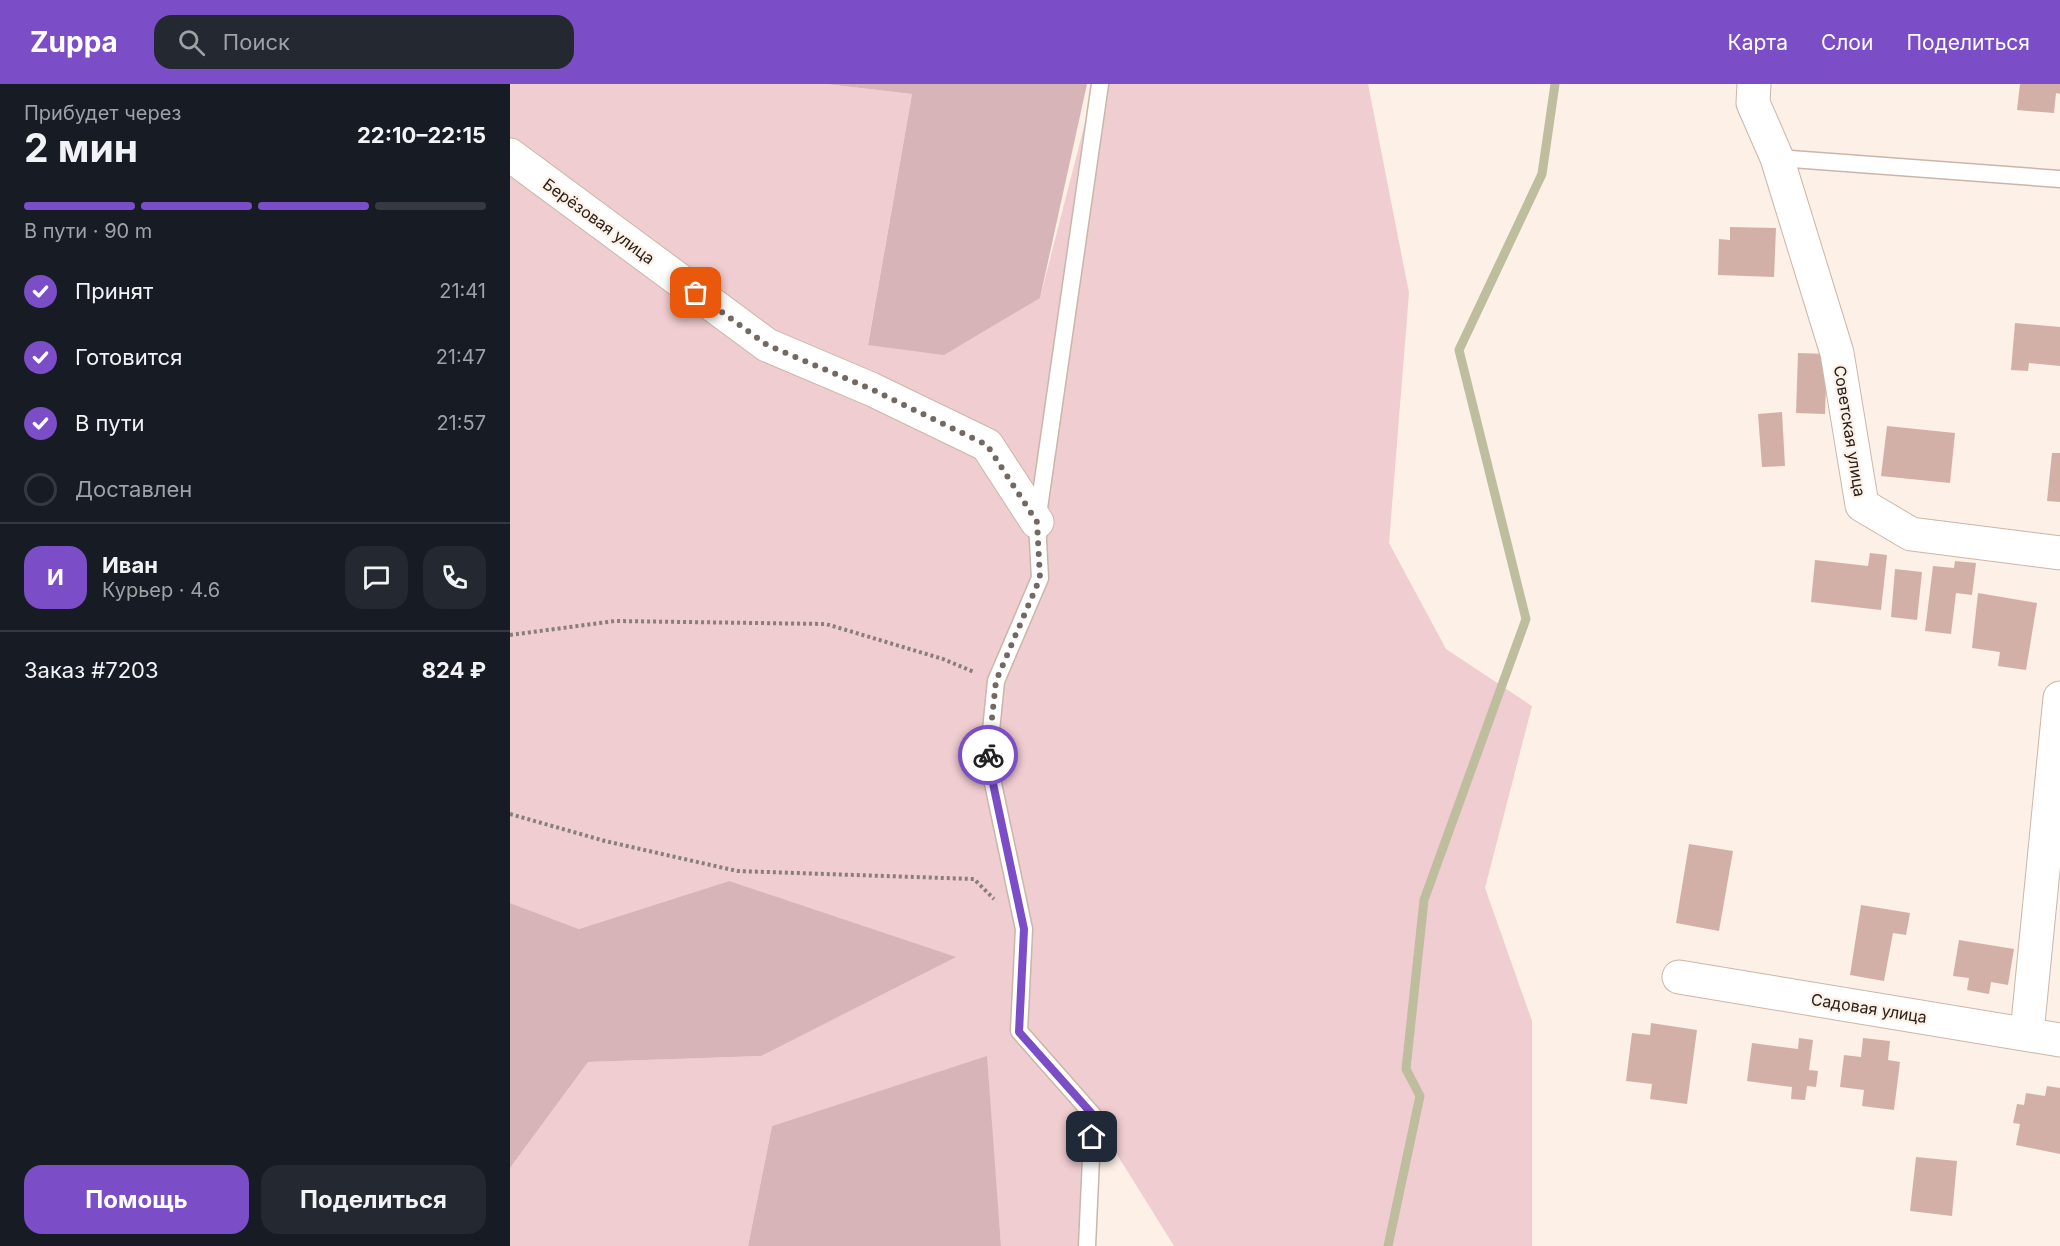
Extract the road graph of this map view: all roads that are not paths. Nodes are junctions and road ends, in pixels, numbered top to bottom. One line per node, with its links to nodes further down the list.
1 (1100, 84): 6 (lane)
2 (1754, 84): 4 (street, Советская улица)
3 (510, 155): 6 (street, Берёзовая улица)
4 (1777, 158): 5 (lane); 7 (street, Советская улица)
5 (2060, 179)
6 (1037, 522): 12 (lane)
7 (2060, 553)
8 (2060, 698): 10 (street)
9 (1678, 977): 10 (street, Садовая улица)
10 (2027, 1034): 11 (street, Садовая улица)
11 (2060, 1040)
12 (1087, 1246)

